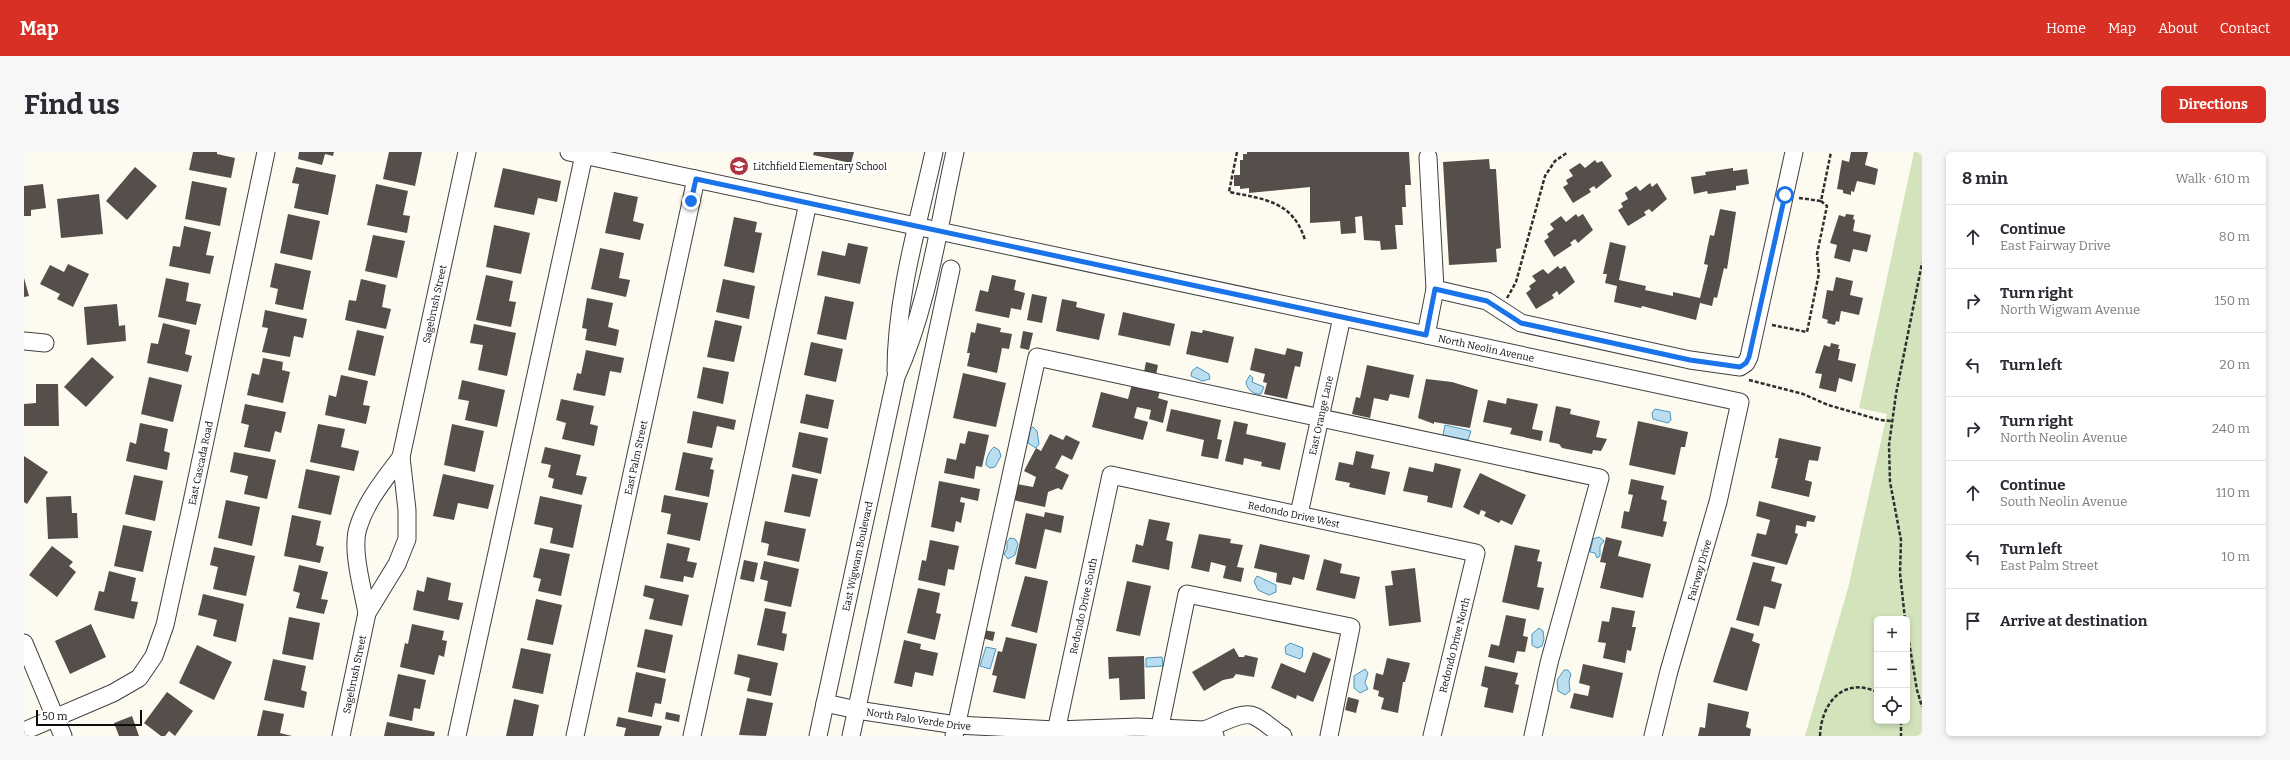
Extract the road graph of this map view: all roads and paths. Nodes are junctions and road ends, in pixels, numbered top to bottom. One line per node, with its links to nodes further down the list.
1 (266, 152): 42 (street, East Cascada Road)
2 (467, 152): 30 (street, Sagebrush Street)
3 (955, 152): 15 (street, East Wigwam Boulevard)
4 (1237, 152): 16 (path)
5 (1568, 152): 20 (path)
6 (1794, 152): 12 (street)
7 (1832, 152): 13 (path)
8 (576, 154): 11 (street, North Neolin Avenue); 51 (street)
9 (930, 155): 15 (street, East Wigwam Boulevard)
10 (1428, 157): 19 (street)
11 (696, 179): 14 (street, North Neolin Avenue); 52 (street, East Palm Street)
12 (1785, 195): 13 (path); 22 (street)
13 (1821, 201): 22 (path)
14 (808, 203): 15 (street, North Neolin Avenue); 53 (street)
15 (928, 228): 21 (street, North Neolin Avenue); 39 (street, East Wigwam Boulevard)
16 (1305, 240)
17 (1922, 263): 29 (path)
18 (951, 269): 41 (street)
19 (1435, 289): 20 (street); 23 (street)
20 (1500, 310): 26 (street)
21 (1342, 317): 23 (street, North Neolin Avenue); 28 (street, East Orange Lane)
22 (1758, 322): 26 (street)
23 (1426, 335): 27 (street, North Neolin Avenue)
24 (24, 341): 25 (street)
25 (45, 343)
26 (1744, 362): 29 (path)
27 (1740, 402): 60 (street, Fairway Drive)
28 (1320, 418): 32 (street, East Orange Lane); 45 (street); 59 (street)
29 (1892, 421): 35 (path)
30 (401, 457): 34 (street, Sagebrush Street); 34 (street, Sagebrush Street)
31 (1111, 476): 32 (street, Redondo Drive West); 47 (street, Redondo Drive South)
32 (1299, 514): 33 (street, Redondo Drive West)
33 (1476, 553): 58 (street, Redondo Drive North)
34 (367, 613): 50 (street, Sagebrush Street)
35 (1905, 616)
36 (24, 643): 42 (street)
37 (1910, 648): 40 (path)
38 (1874, 691): 61 (path)
39 (825, 703): 41 (street, North Palo Verde Drive); 54 (street, East Wigwam Boulevard)
40 (1922, 707)
41 (857, 710): 45 (street, North Palo Verde Drive); 55 (street)
42 (56, 718): 44 (street, East Cascada Road); 49 (street)
43 (1900, 724): 62 (path)
44 (24, 731)
45 (955, 731): 47 (street, North Palo Verde Drive)
46 (1158, 732): 47 (street, North Palo Verde Drive); 48 (street, North Palo Verde Drive); 57 (street)
47 (1055, 733)
48 (1209, 733): 56 (street, North Palo Verde Drive)
49 (63, 736)
50 (341, 736)
51 (457, 736)
52 (575, 736)
53 (692, 736)
54 (818, 736)
55 (851, 736)
56 (1283, 736)
57 (1329, 736)
58 (1432, 736)
59 (1533, 736)
60 (1654, 736)
61 (1820, 736)
62 (1901, 736)

